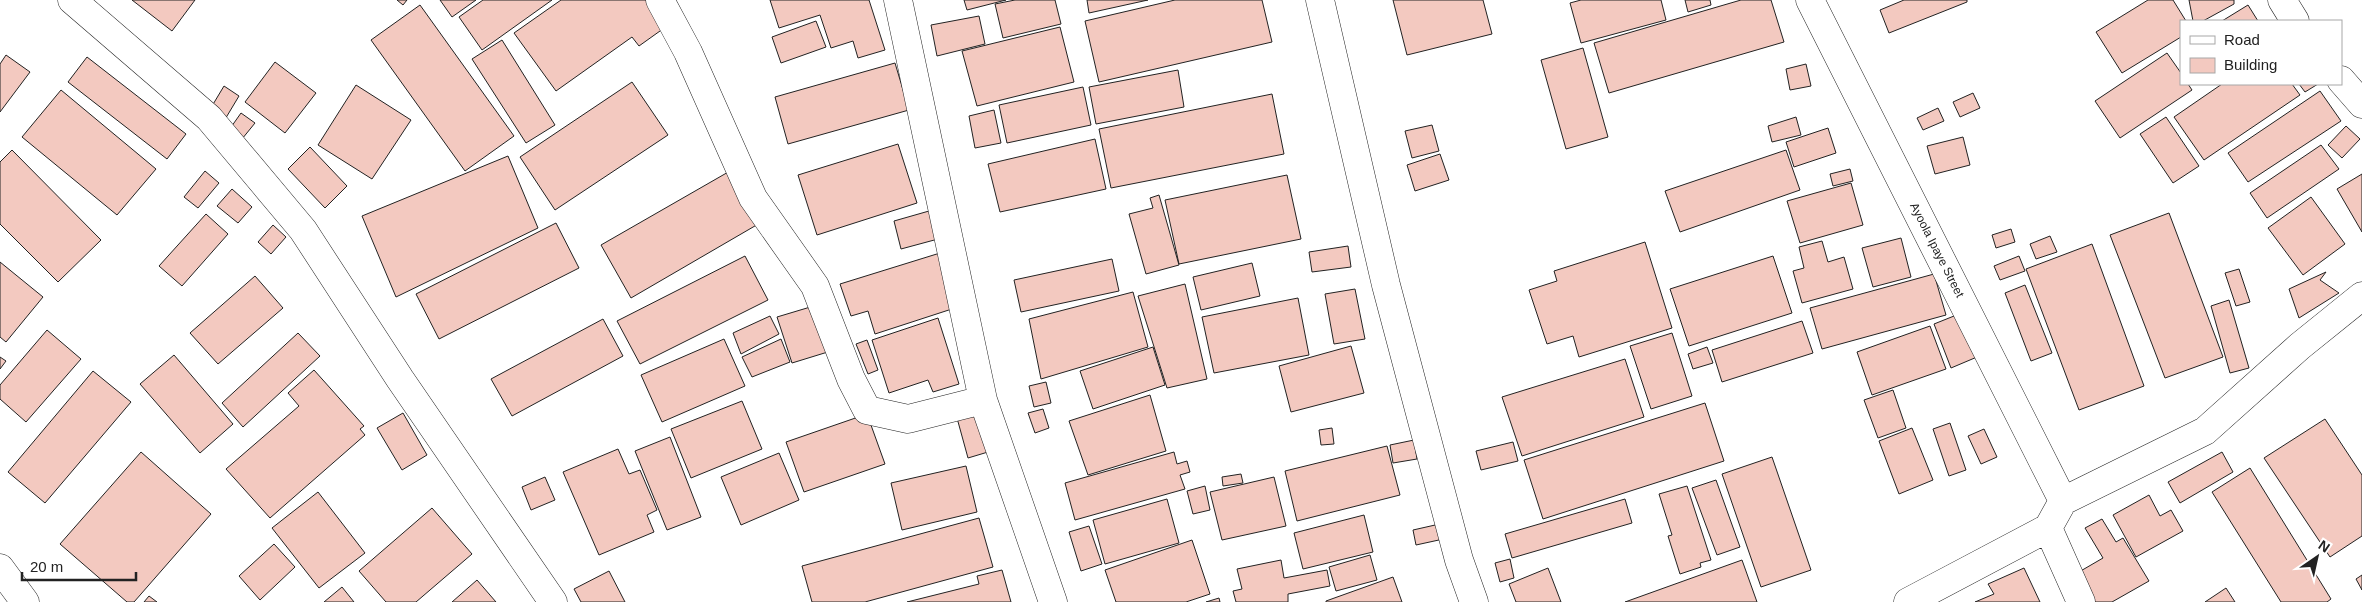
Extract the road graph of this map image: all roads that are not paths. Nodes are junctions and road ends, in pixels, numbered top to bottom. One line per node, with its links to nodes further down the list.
1 (72, 0): 16 (street)
2 (660, 0): 11 (street)
3 (898, 0): 11 (street)
4 (1320, 0): 18 (street)
5 (1810, 0): 12 (street, Ayoola Ipaye Street)
6 (2282, 0): 7 (street)
7 (2294, 20)
8 (2342, 81): 9 (street)
9 (2362, 104)
10 (2362, 296): 12 (street)
11 (983, 400): 17 (street)
12 (2062, 500): 13 (street)
13 (2048, 528): 19 (street); 20 (street)
14 (0, 568): 15 (street)
15 (25, 602)
16 (553, 602)
17 (1053, 602)
18 (1474, 602)
19 (1908, 602)
20 (2081, 602)

